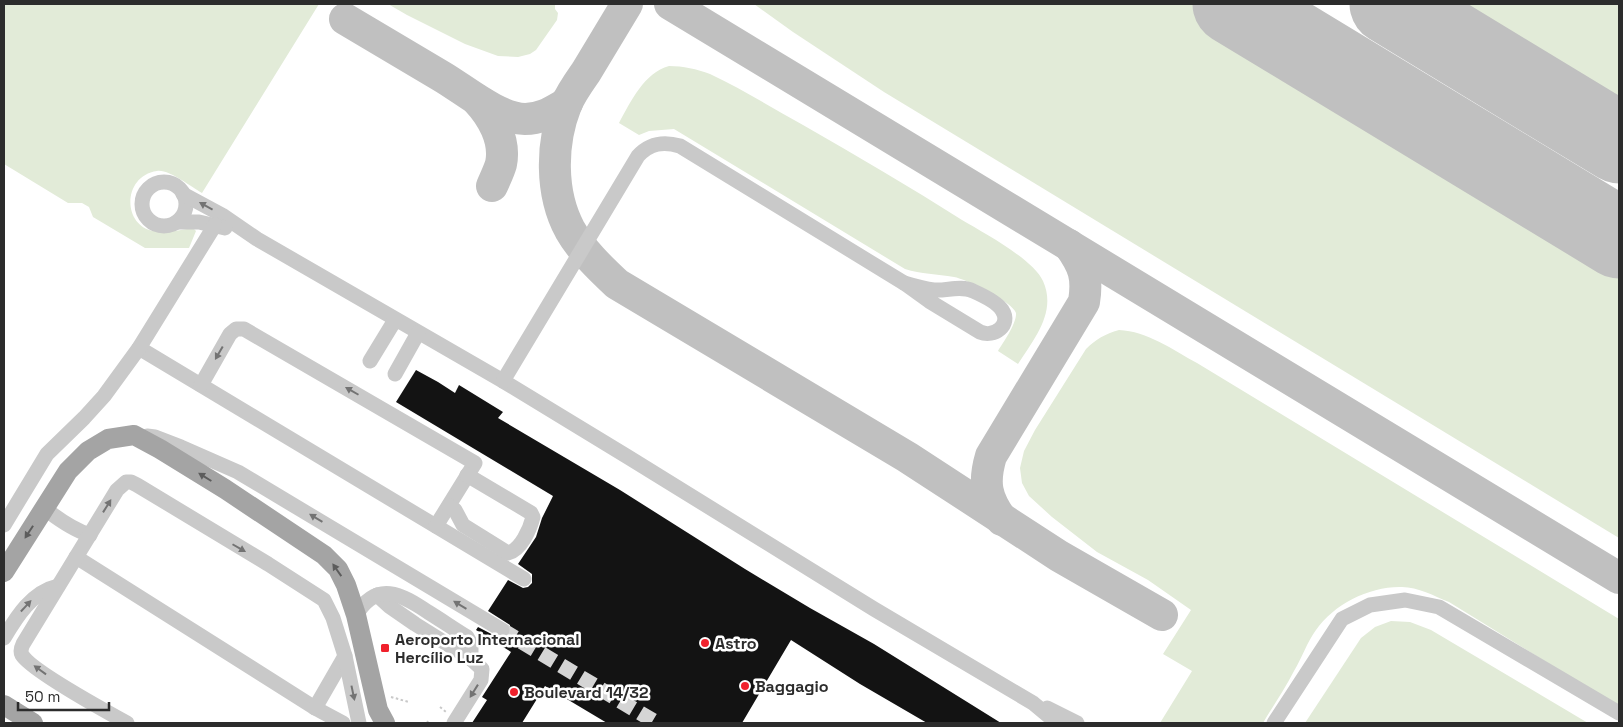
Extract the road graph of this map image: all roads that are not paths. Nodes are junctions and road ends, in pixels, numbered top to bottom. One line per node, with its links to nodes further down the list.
1 (183, 194): 2 (lane); 2 (lane); 4 (lane, one-way to 1)
2 (177, 222): 3 (lane)
3 (215, 225): 4 (lane); 8 (lane)
4 (257, 239): 6 (lane)
5 (904, 283): 5 (lane); 11 (lane)
6 (395, 320): 7 (lane); 9 (lane)
7 (418, 333): 10 (lane); 11 (lane)
8 (140, 348): 12 (lane); 17 (lane)
9 (370, 361)
10 (395, 374)
11 (503, 381): 28 (lane)
12 (201, 385): 14 (lane, one-way to 12); 18 (lane)
13 (134, 435): 15 (main road); 24 (main road, one-way to 13); 25 (lane, one-way to 13)
14 (467, 475): 16 (lane); 16 (lane)
15 (47, 504): 19 (lane); 21 (main road, one-way to 21)
16 (449, 506): 18 (lane)
17 (4, 524)
18 (436, 526): 22 (lane)
19 (90, 535): 20 (lane); 27 (lane, one-way to 27)
20 (76, 557): 23 (lane); 30 (lane)
21 (4, 572)
22 (524, 579)
23 (58, 586): 26 (lane, one-way to 23); 34 (lane, one-way to 23)
24 (356, 614): 32 (main road); 37 (lane, one-way to 37)
25 (502, 630)
26 (4, 638)
27 (345, 656): 30 (lane); 36 (lane, one-way to 36)
28 (1033, 703): 38 (lane); 39 (lane)
29 (4, 705): 33 (main road)
30 (315, 708): 35 (lane)
31 (1619, 713): 40 (lane)
32 (382, 721)
33 (33, 723)
34 (126, 723)
35 (343, 723)
36 (359, 723)
37 (454, 723)
38 (1057, 723)
39 (1077, 723)
40 (1274, 723)

